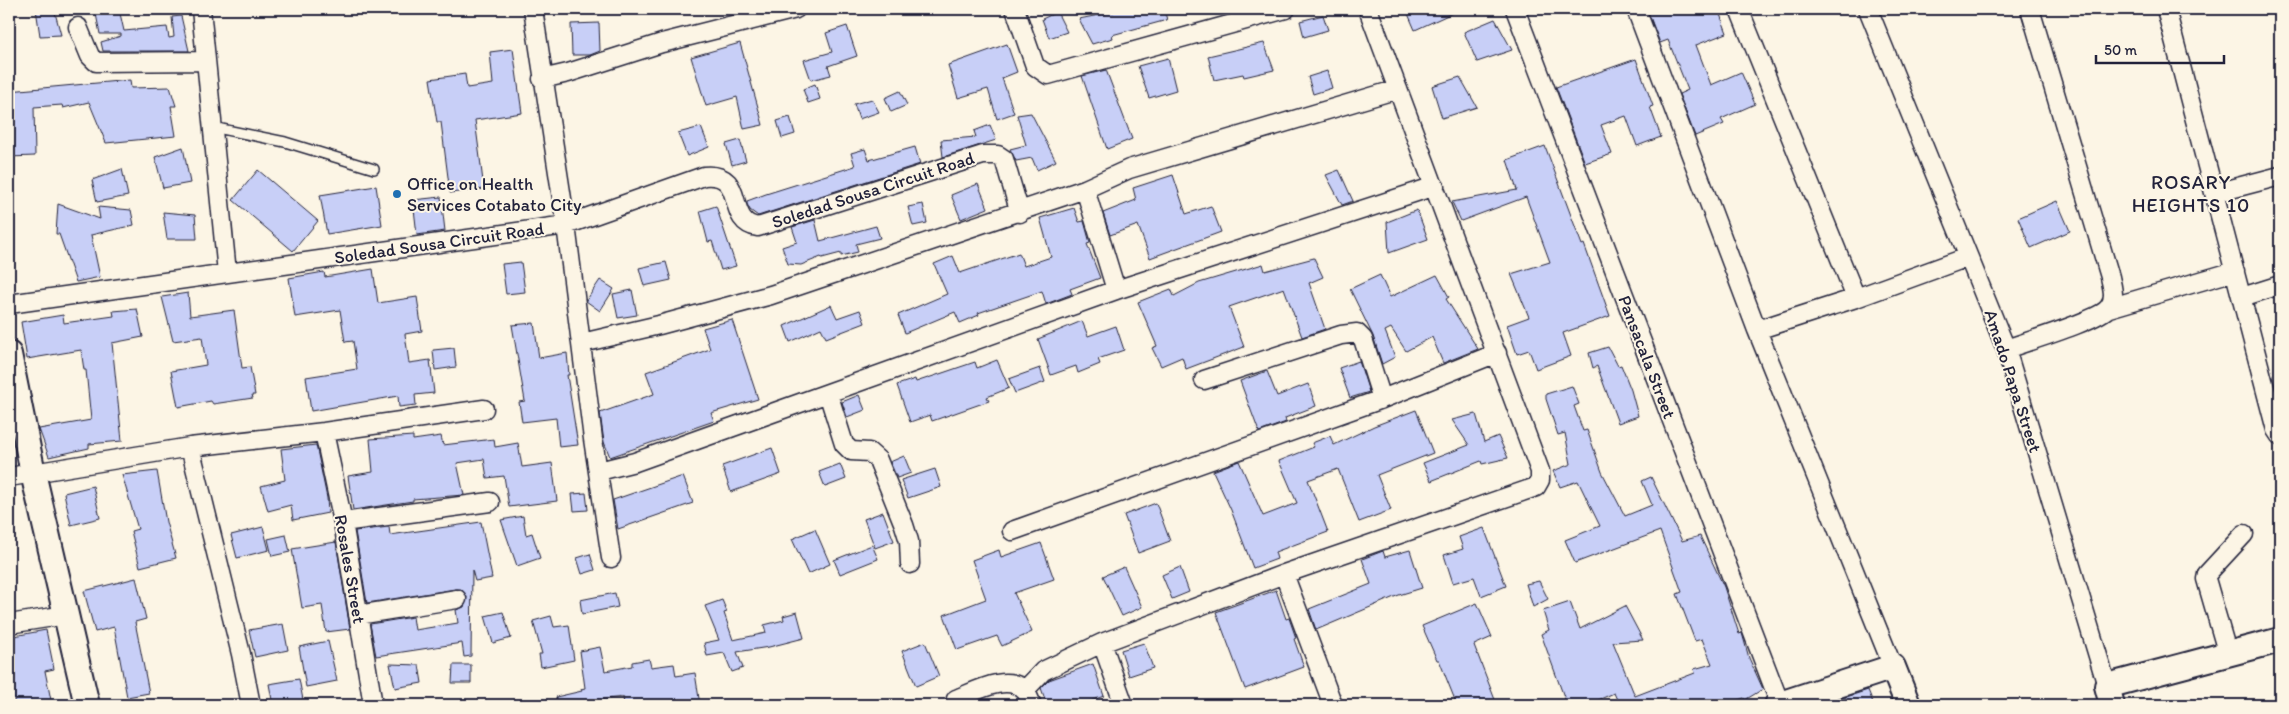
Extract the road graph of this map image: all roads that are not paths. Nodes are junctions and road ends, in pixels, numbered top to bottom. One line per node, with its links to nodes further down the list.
1 (201, 9): 14 (street)
2 (533, 9): 15 (street)
3 (796, 9): 15 (street)
4 (1015, 9): 5 (street)
5 (1286, 9)
6 (1368, 9): 16 (street)
7 (1515, 9): 67 (street, Pansacala Street)
8 (1636, 9): 34 (street)
9 (1739, 9): 31 (street)
10 (1868, 9): 25 (street, Amado Papa Street)
11 (2030, 9): 33 (street)
12 (2166, 9): 22 (street)
13 (78, 27): 14 (street)
14 (205, 61): 17 (street)
15 (542, 78): 24 (street)
16 (1398, 89): 20 (street); 21 (street)
17 (212, 126): 18 (lane); 27 (street)
18 (374, 169)
19 (2280, 176): 22 (street)
20 (1435, 186): 29 (street); 37 (street)
21 (1085, 189): 23 (street); 29 (street)
22 (2215, 193): 26 (street)
23 (1020, 213): 24 (street, Soledad Sousa Circuit Road); 35 (street)
24 (566, 225): 27 (street, Soledad Sousa Circuit Road); 35 (street)
25 (1968, 257): 31 (street); 36 (street, Amado Papa Street)
26 (2235, 271): 30 (street); 33 (street)
27 (227, 273): 32 (street, Soledad Sousa Circuit Road)
28 (2280, 285): 30 (street)
29 (1116, 290): 40 (street)
30 (2242, 296): 44 (street)
31 (1856, 298): 34 (street)
32 (9, 304)
33 (2109, 308): 36 (street)
34 (1757, 330): 63 (street)
35 (582, 343): 46 (street)
36 (2006, 349): 64 (street, Amado Papa Street)
37 (1497, 353): 41 (street); 55 (street)
38 (9, 354): 47 (main road)
39 (1204, 380): 41 (street)
40 (828, 393): 46 (street); 54 (street)
41 (1382, 399): 51 (street)
42 (484, 409): 43 (street)
43 (324, 432): 45 (street); 50 (street, Rosales Street)
44 (2280, 436)
45 (190, 447): 47 (street); 69 (street)
46 (599, 471): 53 (street)
47 (33, 473): 48 (street); 57 (main road)
48 (9, 477)
49 (490, 502): 50 (street)
50 (343, 522): 58 (street, Rosales Street)
51 (1012, 531)
52 (2244, 534): 62 (street)
53 (612, 558)
54 (910, 564)
55 (1284, 574): 61 (street); 72 (street)
56 (457, 599): 58 (street)
57 (66, 615): 59 (street); 68 (main road)
58 (358, 615): 70 (street, Rosales Street)
59 (9, 624)
60 (2280, 640): 62 (main road)
61 (1102, 643): 65 (street); 71 (street)
62 (2228, 655): 64 (main road)
63 (1893, 667): 67 (main road); 73 (main road)
64 (2110, 696)
65 (1028, 698): 66 (street)
66 (956, 699)
67 (1785, 704)
68 (87, 705)
69 (251, 705)
70 (373, 705)
71 (1124, 705)
72 (1333, 705)
73 (1908, 705)

